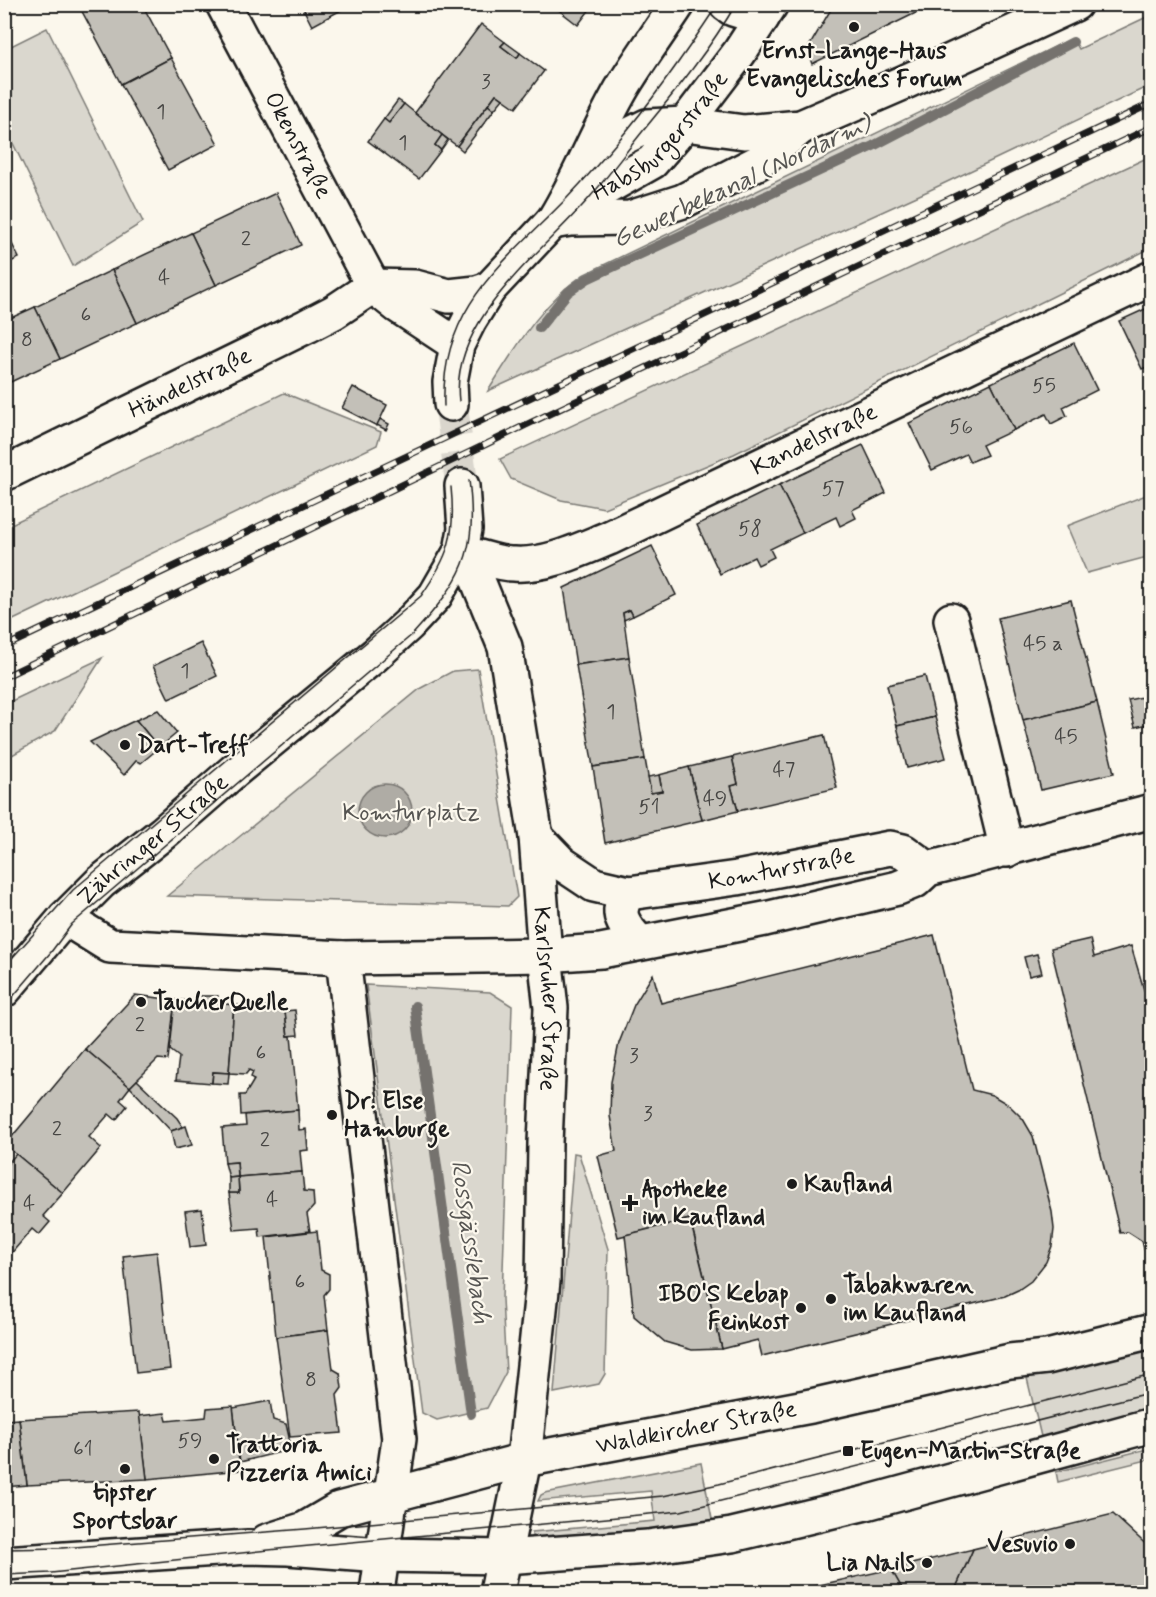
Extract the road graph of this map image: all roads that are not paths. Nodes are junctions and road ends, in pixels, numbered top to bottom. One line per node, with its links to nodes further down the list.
1 (223, 4): 10 (main road, Okenstraße)
2 (678, 4): 8 (main road, Habsburgerstraße)
3 (726, 4): 5 (main road)
4 (1075, 4): 7 (main road)
5 (766, 11): 6 (main road, Habsburgerstraße)
6 (685, 124): 7 (main road); 8 (main road, Habsburgerstraße)
7 (801, 127): 8 (main road)
8 (560, 210): 11 (main road, Habsburgerstraße)
9 (1152, 278): 16 (main road, Kandelstraße)
10 (373, 286): 11 (main road); 12 (main road, Okenstraße); 14 (main road, Händelstraße)
11 (489, 289): 12 (main road, Habsburgerstraße)
12 (457, 345): 13 (main road, Habsburgerstraße)
13 (451, 404)
14 (4, 474)
15 (462, 486): 16 (main road)
16 (464, 552): 19 (main road, Karlsruher Straße); 23 (main road, Zähringer Straße)
17 (951, 620): 20 (main road)
18 (1152, 812): 20 (main road, Komturstraße)
19 (536, 837): 22 (main road, Komturstraße); 25 (main road, Karlsruher Straße)
20 (1007, 850): 21 (main road, Komturstraße)
21 (928, 869): 22 (main road, Komturstraße); 24 (main road, Komturstraße)
22 (628, 893): 24 (main road)
23 (65, 918): 26 (main road); 27 (main road, Zähringer Straße)
24 (640, 943): 25 (main road, Komturstraße)
25 (545, 955): 26 (main road); 30 (main road, Karlsruher Straße)
26 (343, 958): 31 (main road)
27 (4, 990)
28 (1152, 1331): 30 (main road, Waldkircher Straße)
29 (1152, 1425): 34 (main road, Waldkircher Straße)
30 (524, 1460): 31 (main road, Waldkircher Straße); 34 (main road, Karlsruher Straße)
31 (391, 1494): 32 (main road, Waldkircher Straße); 33 (main road)
32 (248, 1547): 33 (main road, Waldkircher Straße); 35 (main road, Waldkircher Straße)
33 (381, 1555): 34 (main road, Waldkircher Straße); 36 (main road)
34 (504, 1557): 37 (main road, Karlsruher Straße)
35 (4, 1563)
36 (376, 1593)
37 (498, 1593)

